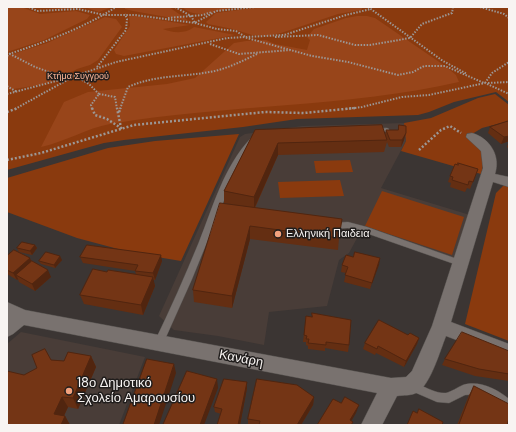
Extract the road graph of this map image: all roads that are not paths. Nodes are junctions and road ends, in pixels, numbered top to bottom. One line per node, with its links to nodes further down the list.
1 (387, 130): 2 (lane)
2 (364, 131)
3 (472, 137): 5 (street)
4 (261, 139): 11 (lane)
5 (487, 176): 6 (street); 8 (street)
6 (509, 182)
7 (321, 226): 8 (lane)
8 (460, 263): 10 (street)
9 (12, 318): 11 (street, Κανάρη)
10 (441, 326): 12 (street); 13 (street)
11 (159, 343): 14 (street, Κανάρη)
12 (509, 352)
13 (411, 386): 14 (street, Κανάρη); 15 (lane)
14 (391, 387): 16 (street)
15 (509, 406)
16 (371, 425)

